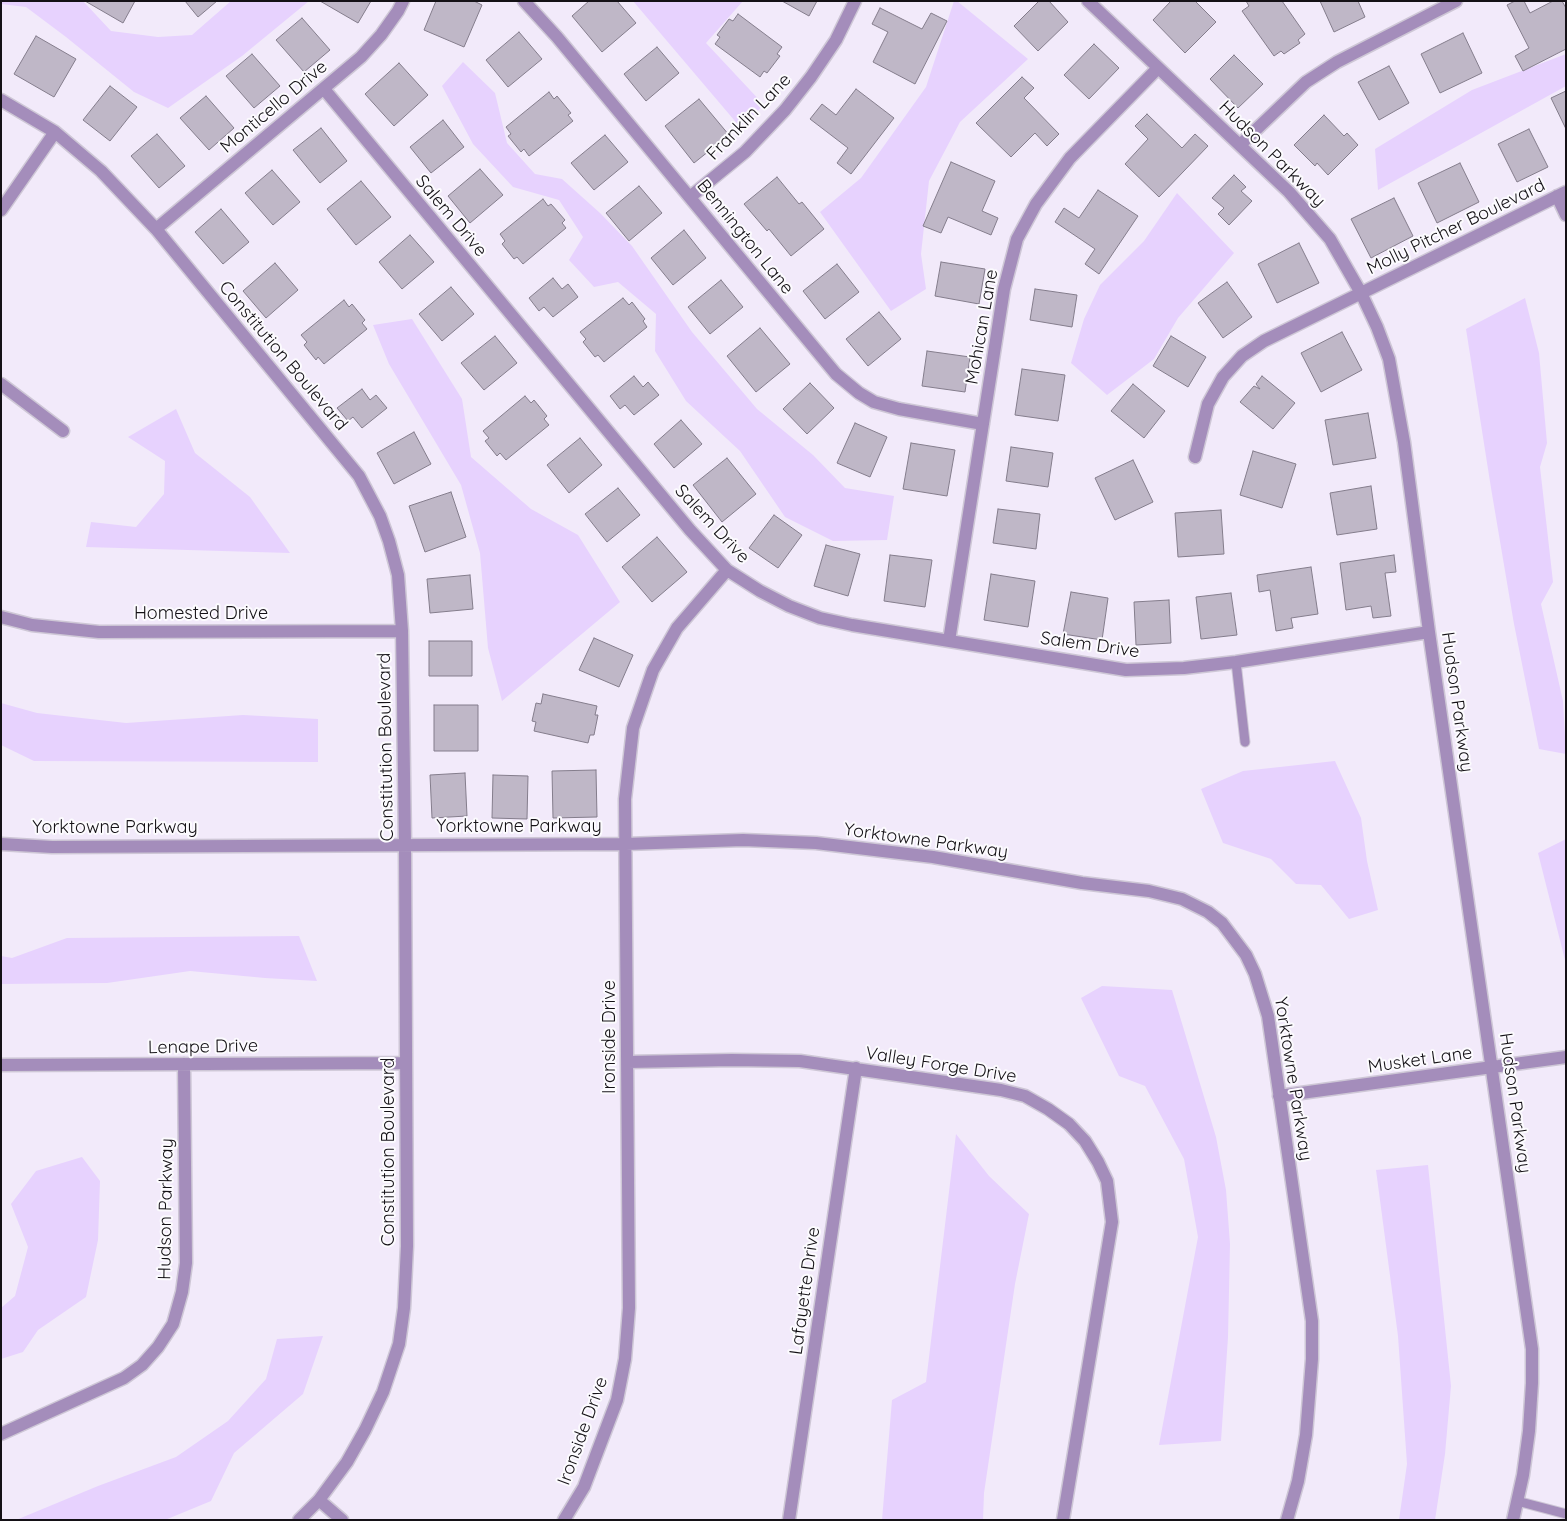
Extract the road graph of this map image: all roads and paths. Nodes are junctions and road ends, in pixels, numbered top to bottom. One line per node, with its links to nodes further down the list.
1 (403, 1): 7 (street, Monticello Drive)
2 (524, 1): 12 (street, Bennington Lane)
3 (855, 1): 12 (street, Franklin Lane)
4 (1088, 1): 6 (street, Hudson Parkway)
5 (1456, 1): 10 (street)
6 (1158, 68): 10 (street, Hudson Parkway); 18 (street, Mohican Lane)
7 (324, 89): 15 (street, Monticello Drive); 21 (street, Salem Drive)
8 (1, 100): 9 (street, Constitution Boulevard)
9 (55, 132): 13 (street); 15 (street, Constitution Boulevard)
10 (1240, 145): 16 (street, Hudson Parkway)
11 (1561, 194): 14 (street); 16 (street, Molly Pitcher Boulevard)
12 (690, 197): 18 (street, Bennington Lane)
13 (1, 210)
14 (1566, 215)
15 (156, 229): 23 (street, Constitution Boulevard)
16 (1361, 293): 20 (street, Molly Pitcher Boulevard); 24 (street, Hudson Parkway)
17 (1, 384): 19 (street)
18 (983, 424): 25 (street, Mohican Lane)
19 (63, 431)
20 (1195, 457)
21 (727, 570): 25 (street, Salem Drive); 29 (street, Ironside Drive)
22 (1, 617): 23 (street, Homested Drive)
23 (402, 631): 30 (street, Constitution Boulevard)
24 (1429, 632): 26 (street, Salem Drive); 36 (street, Hudson Parkway)
25 (950, 641): 26 (street, Salem Drive)
26 (1236, 662): 27 (lane)
27 (1245, 742)
28 (1, 844): 30 (street, Yorktowne Parkway)
29 (626, 844): 30 (street, Yorktowne Parkway); 32 (street, Ironside Drive); 38 (street, Yorktowne Parkway)
30 (405, 845): 33 (street, Constitution Boulevard)
31 (1566, 1057): 36 (street, Musket Lane)
32 (628, 1062): 37 (street, Valley Forge Drive); 45 (street, Ironside Drive)
33 (406, 1063): 34 (street, Lenape Drive); 40 (street, Constitution Boulevard)
34 (184, 1064): 35 (street, Lenape Drive); 39 (street, Hudson Parkway)
35 (1, 1065)
36 (1493, 1067): 38 (street, Musket Lane); 41 (street, Hudson Parkway)
37 (856, 1068): 46 (street, Lafayette Drive); 47 (street, Valley Forge Drive)
38 (1279, 1096): 48 (street, Yorktowne Parkway)
39 (1, 1434)
40 (319, 1500): 43 (street, Constitution Boulevard); 44 (street)
41 (1517, 1501): 42 (lane); 49 (street, Hudson Parkway)
42 (1566, 1514)
43 (299, 1520)
44 (342, 1520)
45 (564, 1520)
46 (789, 1520)
47 (1063, 1520)
48 (1287, 1520)
49 (1513, 1520)

